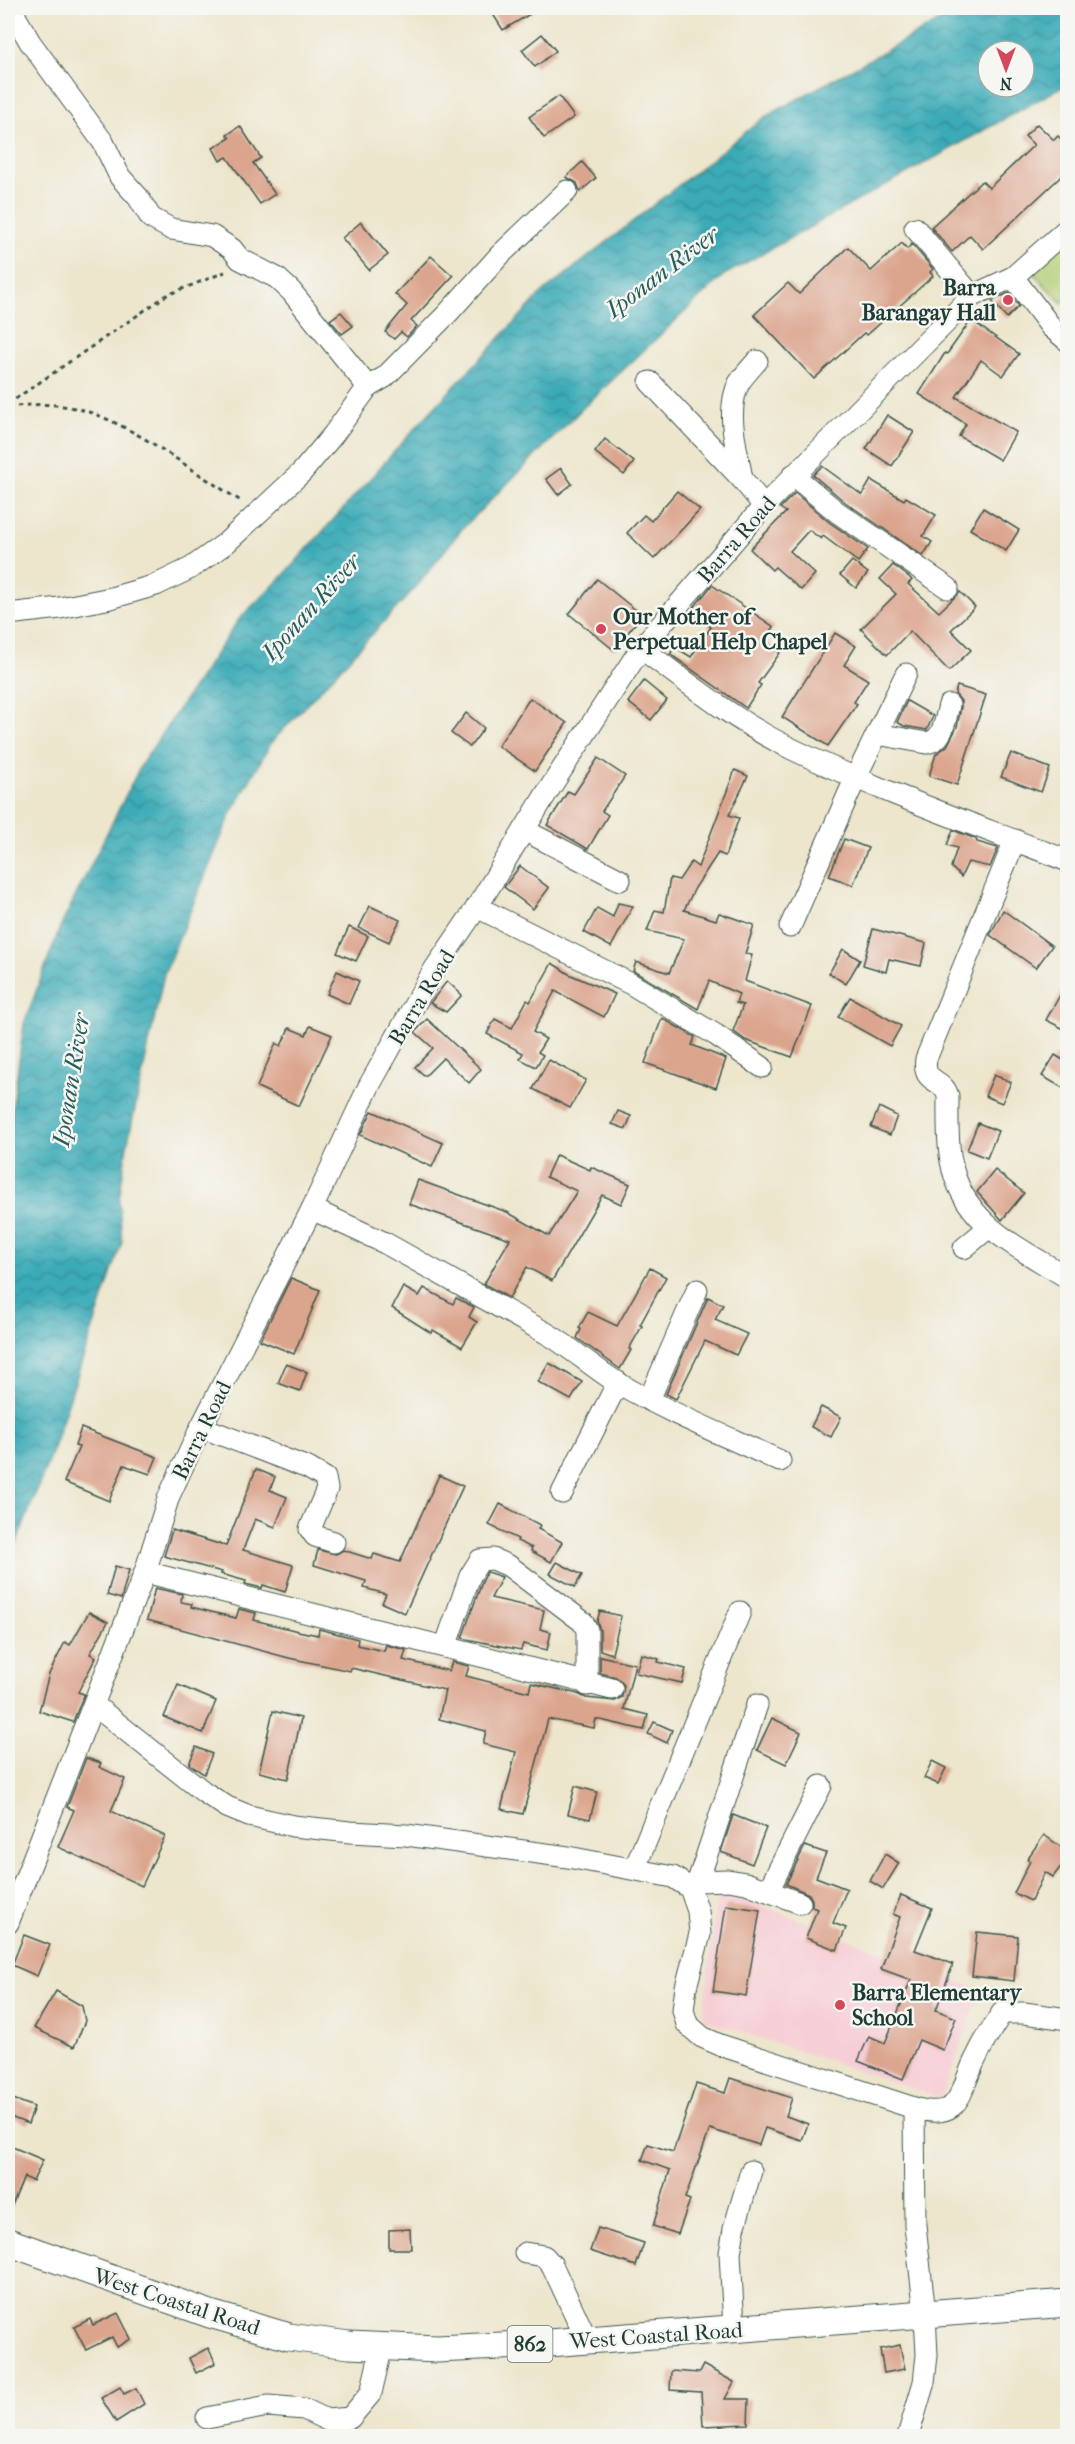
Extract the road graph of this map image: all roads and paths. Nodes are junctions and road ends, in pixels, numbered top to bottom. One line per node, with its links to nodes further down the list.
1 (15, 8): 5 (street)
2 (567, 191): 11 (street)
3 (915, 228): 7 (street)
4 (1068, 228): 6 (street, Barra Road)
5 (240, 259): 11 (street); 12 (path)
6 (1013, 277): 7 (street, Barra Road); 8 (street)
7 (972, 296): 13 (street, Barra Road)
8 (1068, 341)
9 (757, 361): 14 (street)
10 (650, 382): 14 (street)
11 (368, 387): 16 (street)
12 (8, 405): 16 (path)
13 (793, 476): 15 (street, Barra Road); 17 (street)
14 (742, 479): 15 (street)
15 (764, 506): 19 (street, Barra Road)
16 (261, 512): 18 (street)
17 (948, 588)
18 (8, 614)
19 (640, 648): 23 (street); 24 (street, Barra Road)
20 (906, 674): 22 (street)
21 (949, 705): 22 (street)
22 (877, 734): 23 (street)
23 (856, 777): 25 (street); 29 (street)
24 (524, 830): 27 (street); 28 (street, Barra Road)
25 (1015, 840): 26 (street); 32 (street)
26 (1068, 861)
27 (620, 880)
28 (477, 907): 30 (street); 31 (street, Barra Road)
29 (790, 927)
30 (762, 1067)
31 (312, 1209): 36 (street); 38 (street, Barra Road)
32 (988, 1227): 33 (street); 34 (street)
33 (964, 1248)
34 (1068, 1278)
35 (697, 1290): 37 (street)
36 (618, 1383): 37 (street); 40 (street)
37 (649, 1400): 39 (street)
38 (201, 1427): 41 (street); 42 (street, Barra Road)
39 (780, 1461)
40 (562, 1492)
41 (334, 1542)
42 (145, 1572): 44 (street); 47 (street, Barra Road)
43 (740, 1612): 50 (street)
44 (445, 1647): 45 (street); 45 (street)
45 (587, 1684): 46 (street)
46 (612, 1689)
47 (94, 1705): 50 (street); 54 (street, Barra Road)
48 (757, 1705): 51 (street)
49 (821, 1786): 52 (street)
50 (635, 1868): 51 (street)
51 (694, 1885): 52 (street); 56 (street)
52 (768, 1891): 53 (street)
53 (800, 1903)
54 (8, 1923)
55 (1068, 2019): 56 (street)
56 (914, 2108): 61 (street)
57 (751, 2171): 62 (street)
58 (8, 2242): 64 (main road, West Coastal Road / 862)
59 (525, 2253): 63 (street)
60 (1068, 2303): 61 (main road, West Coastal Road / 862)
61 (925, 2314): 62 (main road, West Coastal Road / 862); 66 (street)
62 (734, 2328): 63 (main road, West Coastal Road / 862)
63 (587, 2340): 64 (main road, West Coastal Road / 862)
64 (382, 2346): 65 (street)
65 (207, 2418)
66 (908, 2436)

